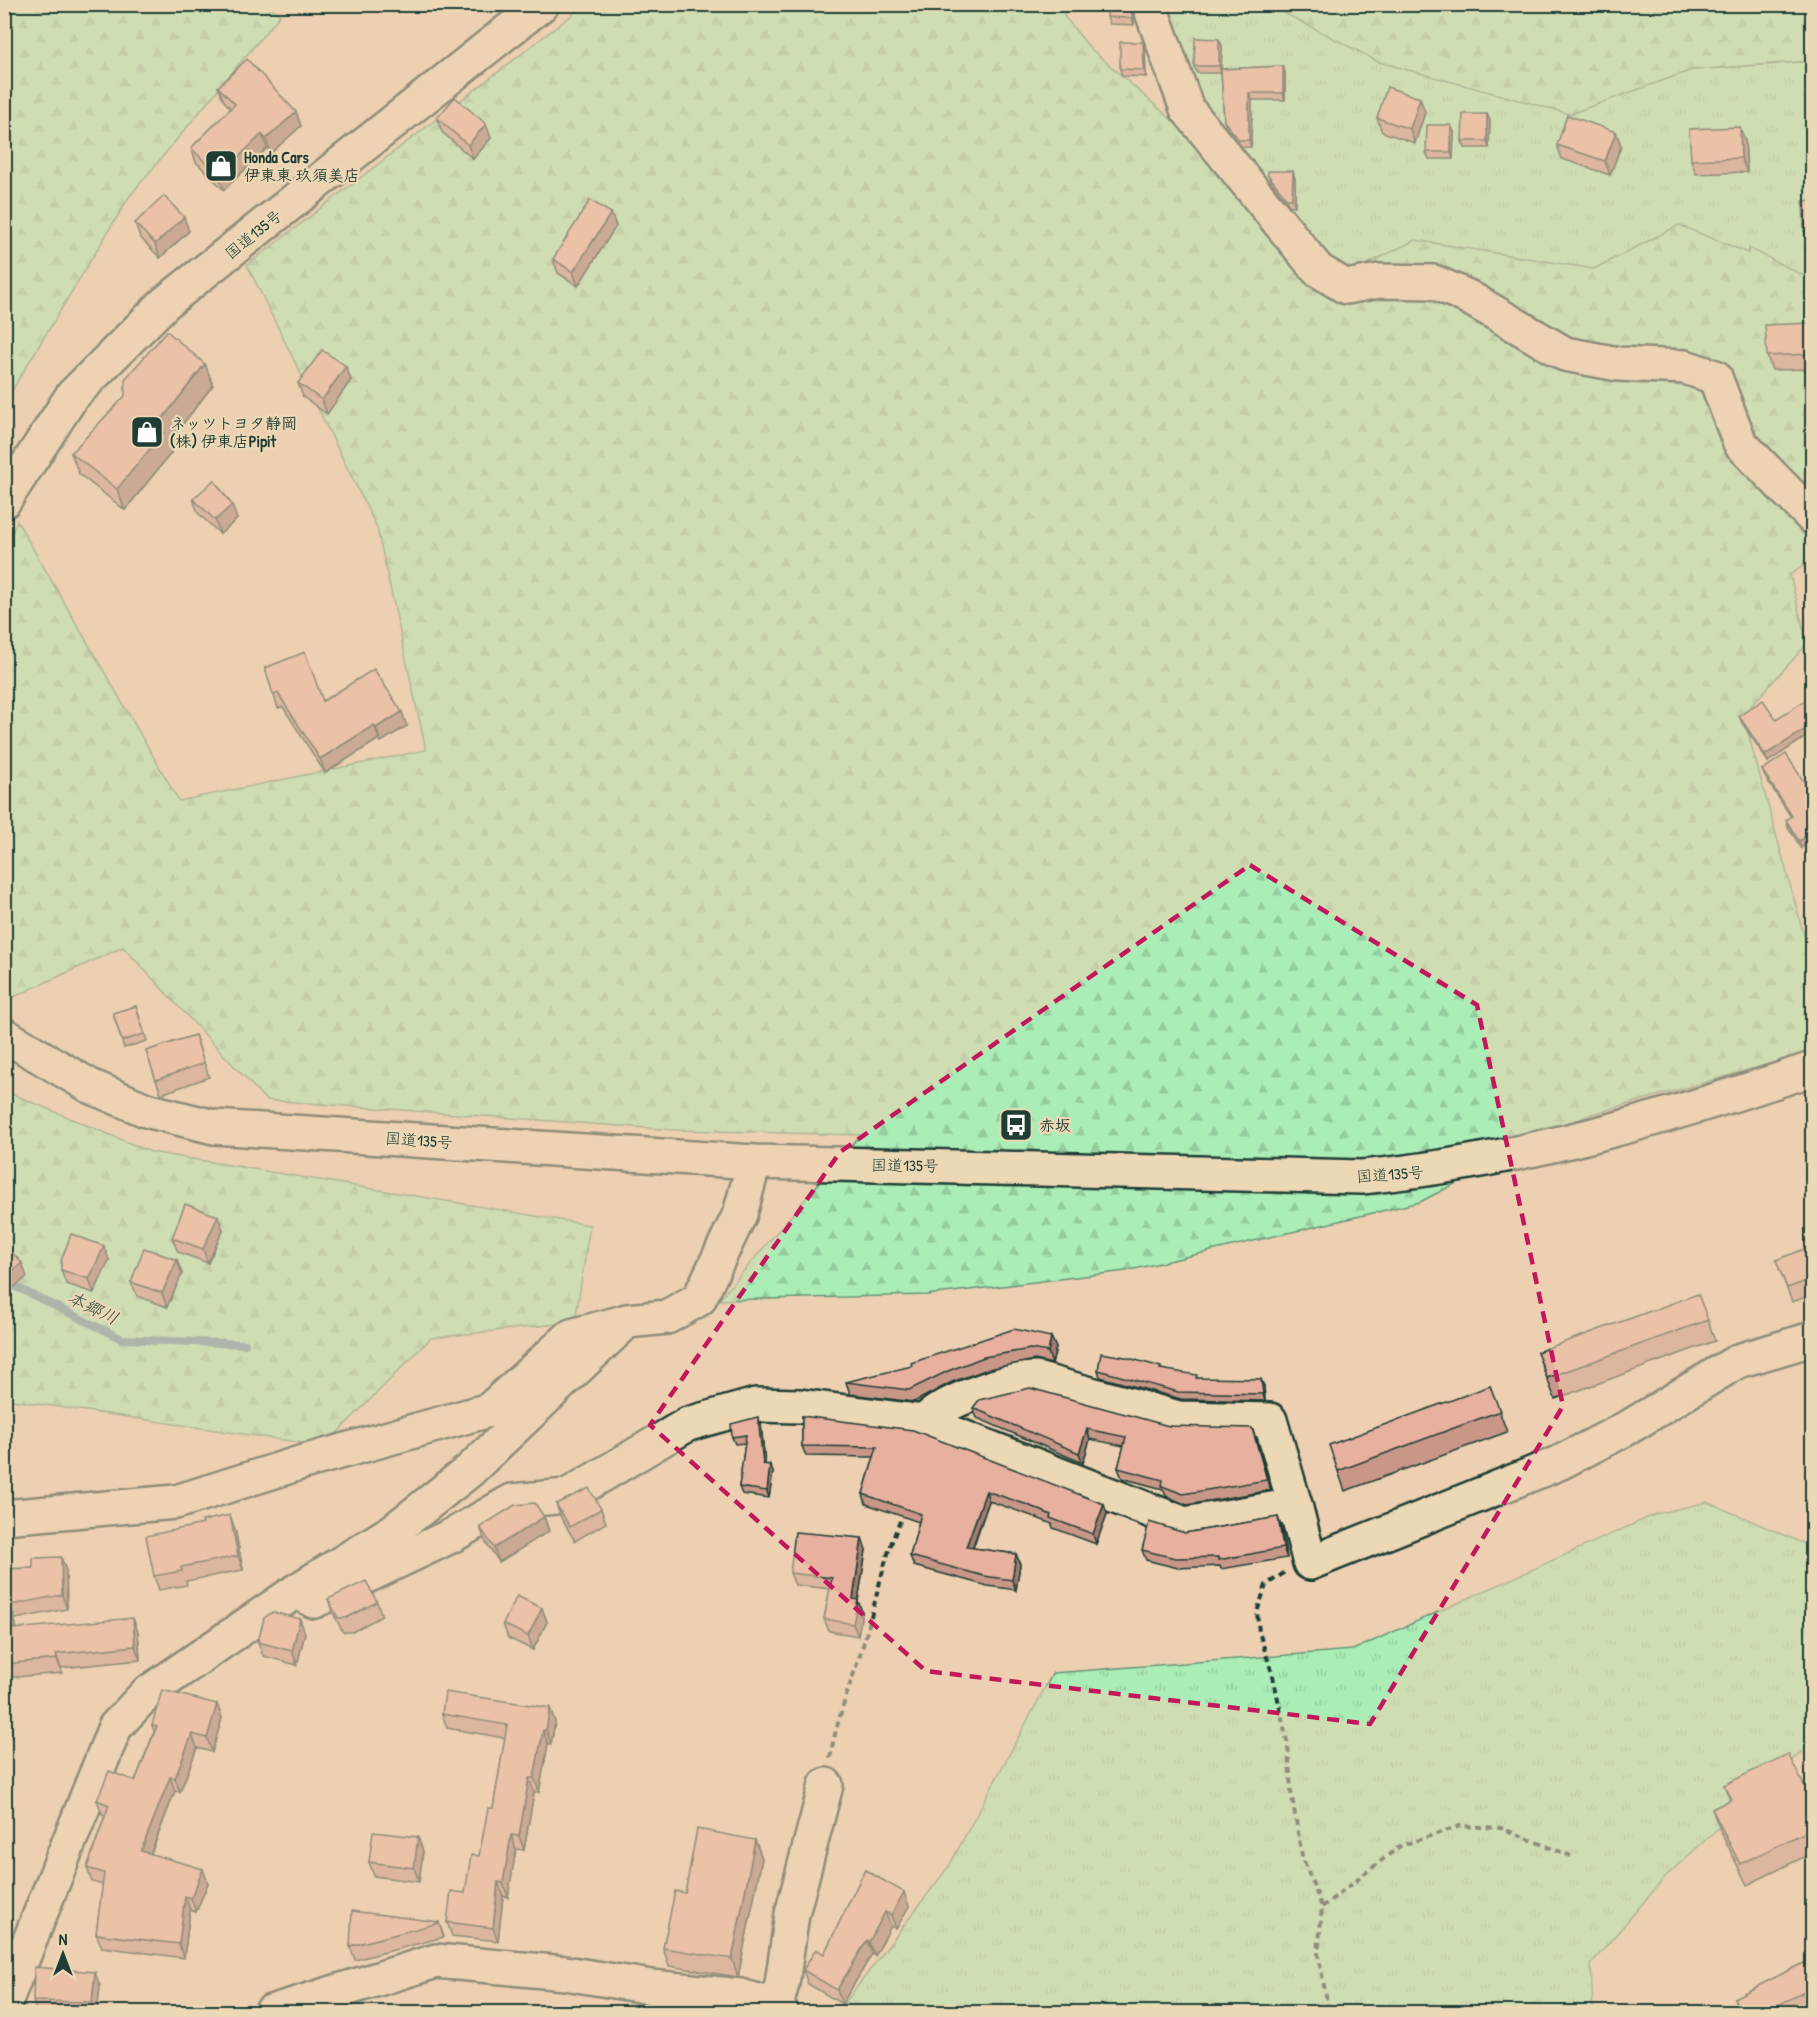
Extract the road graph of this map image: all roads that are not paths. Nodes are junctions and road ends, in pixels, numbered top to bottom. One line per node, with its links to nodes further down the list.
1 (542, 4): 3 (main road, 国道135号)
2 (1149, 4): 4 (main road)
3 (4, 501)
4 (1812, 517)
5 (4, 1035): 7 (main road, 国道135号)
6 (1812, 1069): 7 (main road, 国道135号)
7 (754, 1161): 8 (main road)
8 (627, 1321): 12 (main road); 13 (main road)
9 (1812, 1339): 11 (main road)
10 (924, 1422): 11 (main road); 11 (main road); 13 (main road)
11 (1295, 1505)
12 (4, 1517)
13 (296, 1591): 15 (main road)
14 (826, 1785): 16 (main road)
15 (4, 2005)
16 (778, 2009): 17 (main road)
17 (271, 2013)

